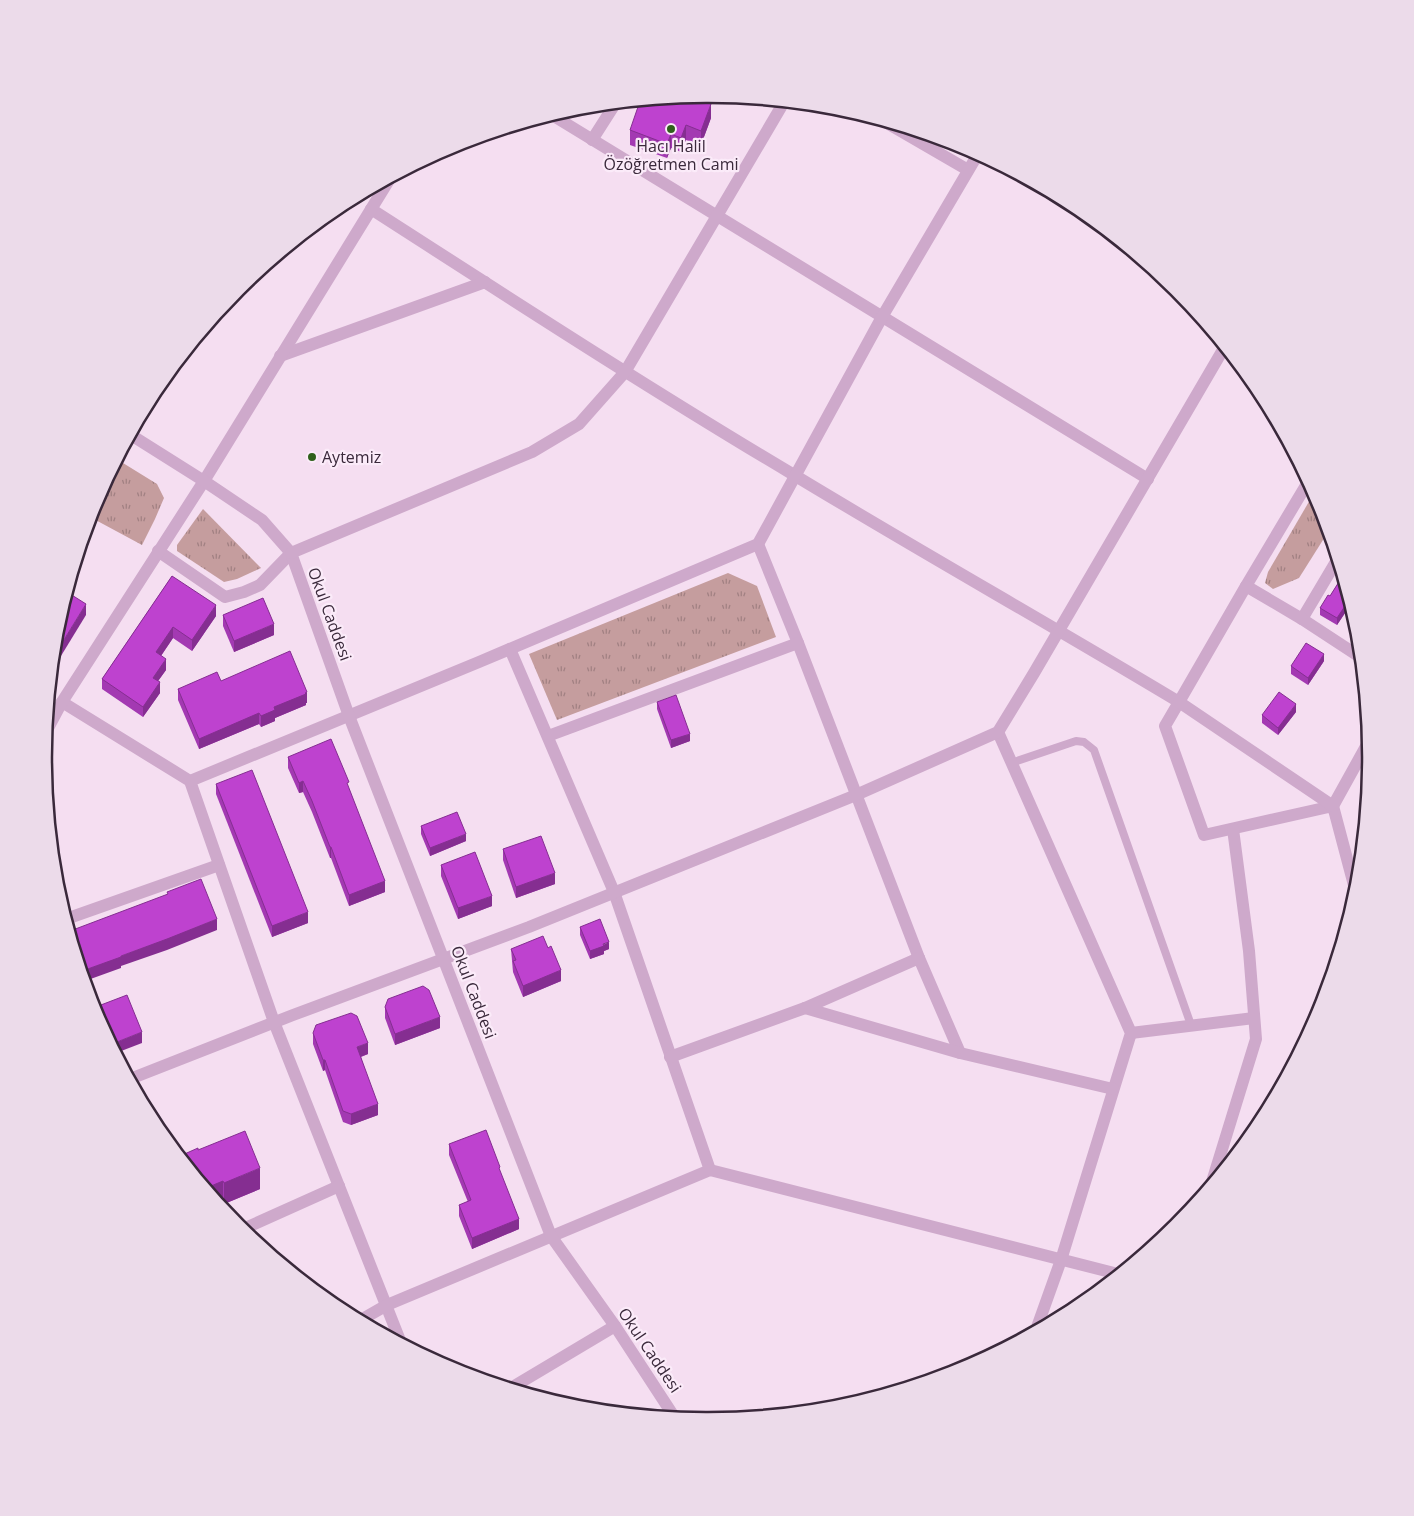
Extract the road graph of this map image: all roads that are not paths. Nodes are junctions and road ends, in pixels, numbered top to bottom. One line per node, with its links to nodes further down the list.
1 (781, 108): 10 (street)
2 (611, 111): 5 (street)
3 (561, 120): 5 (street)
4 (909, 136): 7 (street)
5 (592, 140): 10 (street)
6 (974, 161): 7 (street)
7 (968, 170): 12 (street)
8 (383, 189): 9 (street)
9 (371, 209): 11 (street); 14 (street)
10 (717, 216): 12 (street); 15 (street)
11 (485, 282): 14 (street); 15 (street)
12 (882, 317): 17 (street); 18 (street)
13 (1221, 353): 18 (street)
14 (280, 356): 19 (street)
15 (625, 372): 17 (street); 23 (street)
16 (136, 439): 19 (street)
17 (794, 475): 21 (street); 27 (street)
18 (1148, 479): 27 (street)
19 (204, 481): 22 (street); 23 (street)
20 (1303, 490): 25 (street)
21 (758, 544): 28 (street); 29 (street)
22 (158, 551): 23 (street); 31 (street)
23 (291, 553): 33 (street, Okul Caddesi)
24 (1333, 567): 26 (street)
25 (1246, 586): 26 (street); 32 (street)
26 (1302, 619): 30 (street)
27 (1060, 630): 32 (street); 35 (street)
28 (798, 644): 36 (street); 40 (street)
29 (510, 649): 33 (street); 36 (street)
30 (1353, 652)
31 (62, 702): 34 (street); 39 (street)
32 (1179, 702): 41 (street); 42 (street)
33 (349, 716): 39 (street); 48 (street, Okul Caddesi)
34 (54, 717)
35 (998, 732): 38 (street); 40 (street)
36 (548, 736): 45 (street)
37 (1362, 754): 41 (street)
38 (1011, 763): 52 (lane); 53 (street)
39 (190, 781): 43 (street)
40 (856, 795): 45 (street); 47 (street)
41 (1333, 806): 42 (street); 44 (street)
42 (1233, 829): 50 (street)
43 (219, 865): 46 (street); 51 (street)
44 (1351, 876)
45 (614, 892): 48 (street); 55 (street)
46 (72, 917)
47 (919, 958): 49 (street); 54 (street)
48 (444, 959): 51 (street); 62 (street, Okul Caddesi)
49 (805, 1008): 54 (street); 55 (street)
50 (1254, 1018): 52 (street); 58 (street)
51 (274, 1022): 56 (street); 60 (street)
52 (1191, 1025): 53 (street)
53 (1131, 1033): 57 (street)
54 (960, 1054): 57 (street)
55 (670, 1057): 59 (street)
56 (136, 1077)
57 (1113, 1089): 63 (street)
58 (1216, 1168)
59 (710, 1170): 62 (street); 63 (street)
60 (339, 1186): 61 (street); 65 (street)
61 (250, 1226)
62 (550, 1236): 65 (street); 68 (street, Okul Caddesi)
63 (1061, 1260): 64 (street); 67 (street)
64 (1111, 1272)
65 (386, 1305): 66 (street); 69 (street)
66 (366, 1317)
67 (1039, 1322)
68 (615, 1326): 70 (street); 71 (street, Okul Caddesi)
69 (398, 1334)
70 (518, 1384)
71 (671, 1411)

